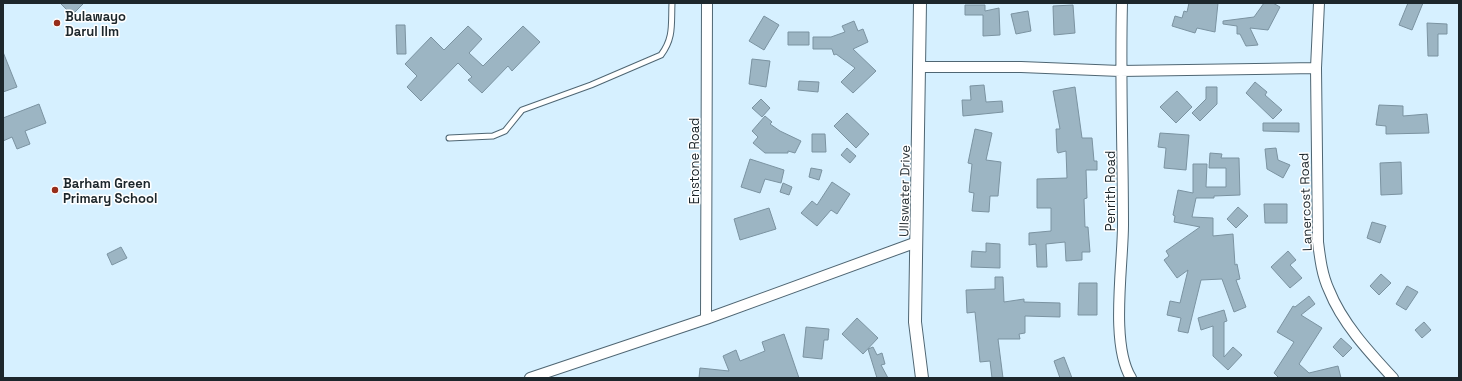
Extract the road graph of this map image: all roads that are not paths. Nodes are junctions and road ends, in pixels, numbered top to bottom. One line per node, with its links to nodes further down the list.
1 (672, 3): 9 (lane)
2 (708, 3): 11 (street, Enstone Road)
3 (920, 3): 6 (street, Ullswater Drive)
4 (1122, 3): 8 (street, Penrith Road)
5 (1319, 3): 7 (street, Lanercost Road)
6 (919, 67): 8 (street); 10 (street, Ullswater Drive)
7 (1316, 68): 8 (street); 15 (street, Lanercost Road)
8 (1120, 71): 14 (street, Penrith Road)
9 (449, 138)
10 (917, 242): 11 (street); 13 (street, Ullswater Drive)
11 (706, 319): 12 (street)
12 (530, 378)
13 (922, 378)
14 (1131, 378)
15 (1394, 378)

